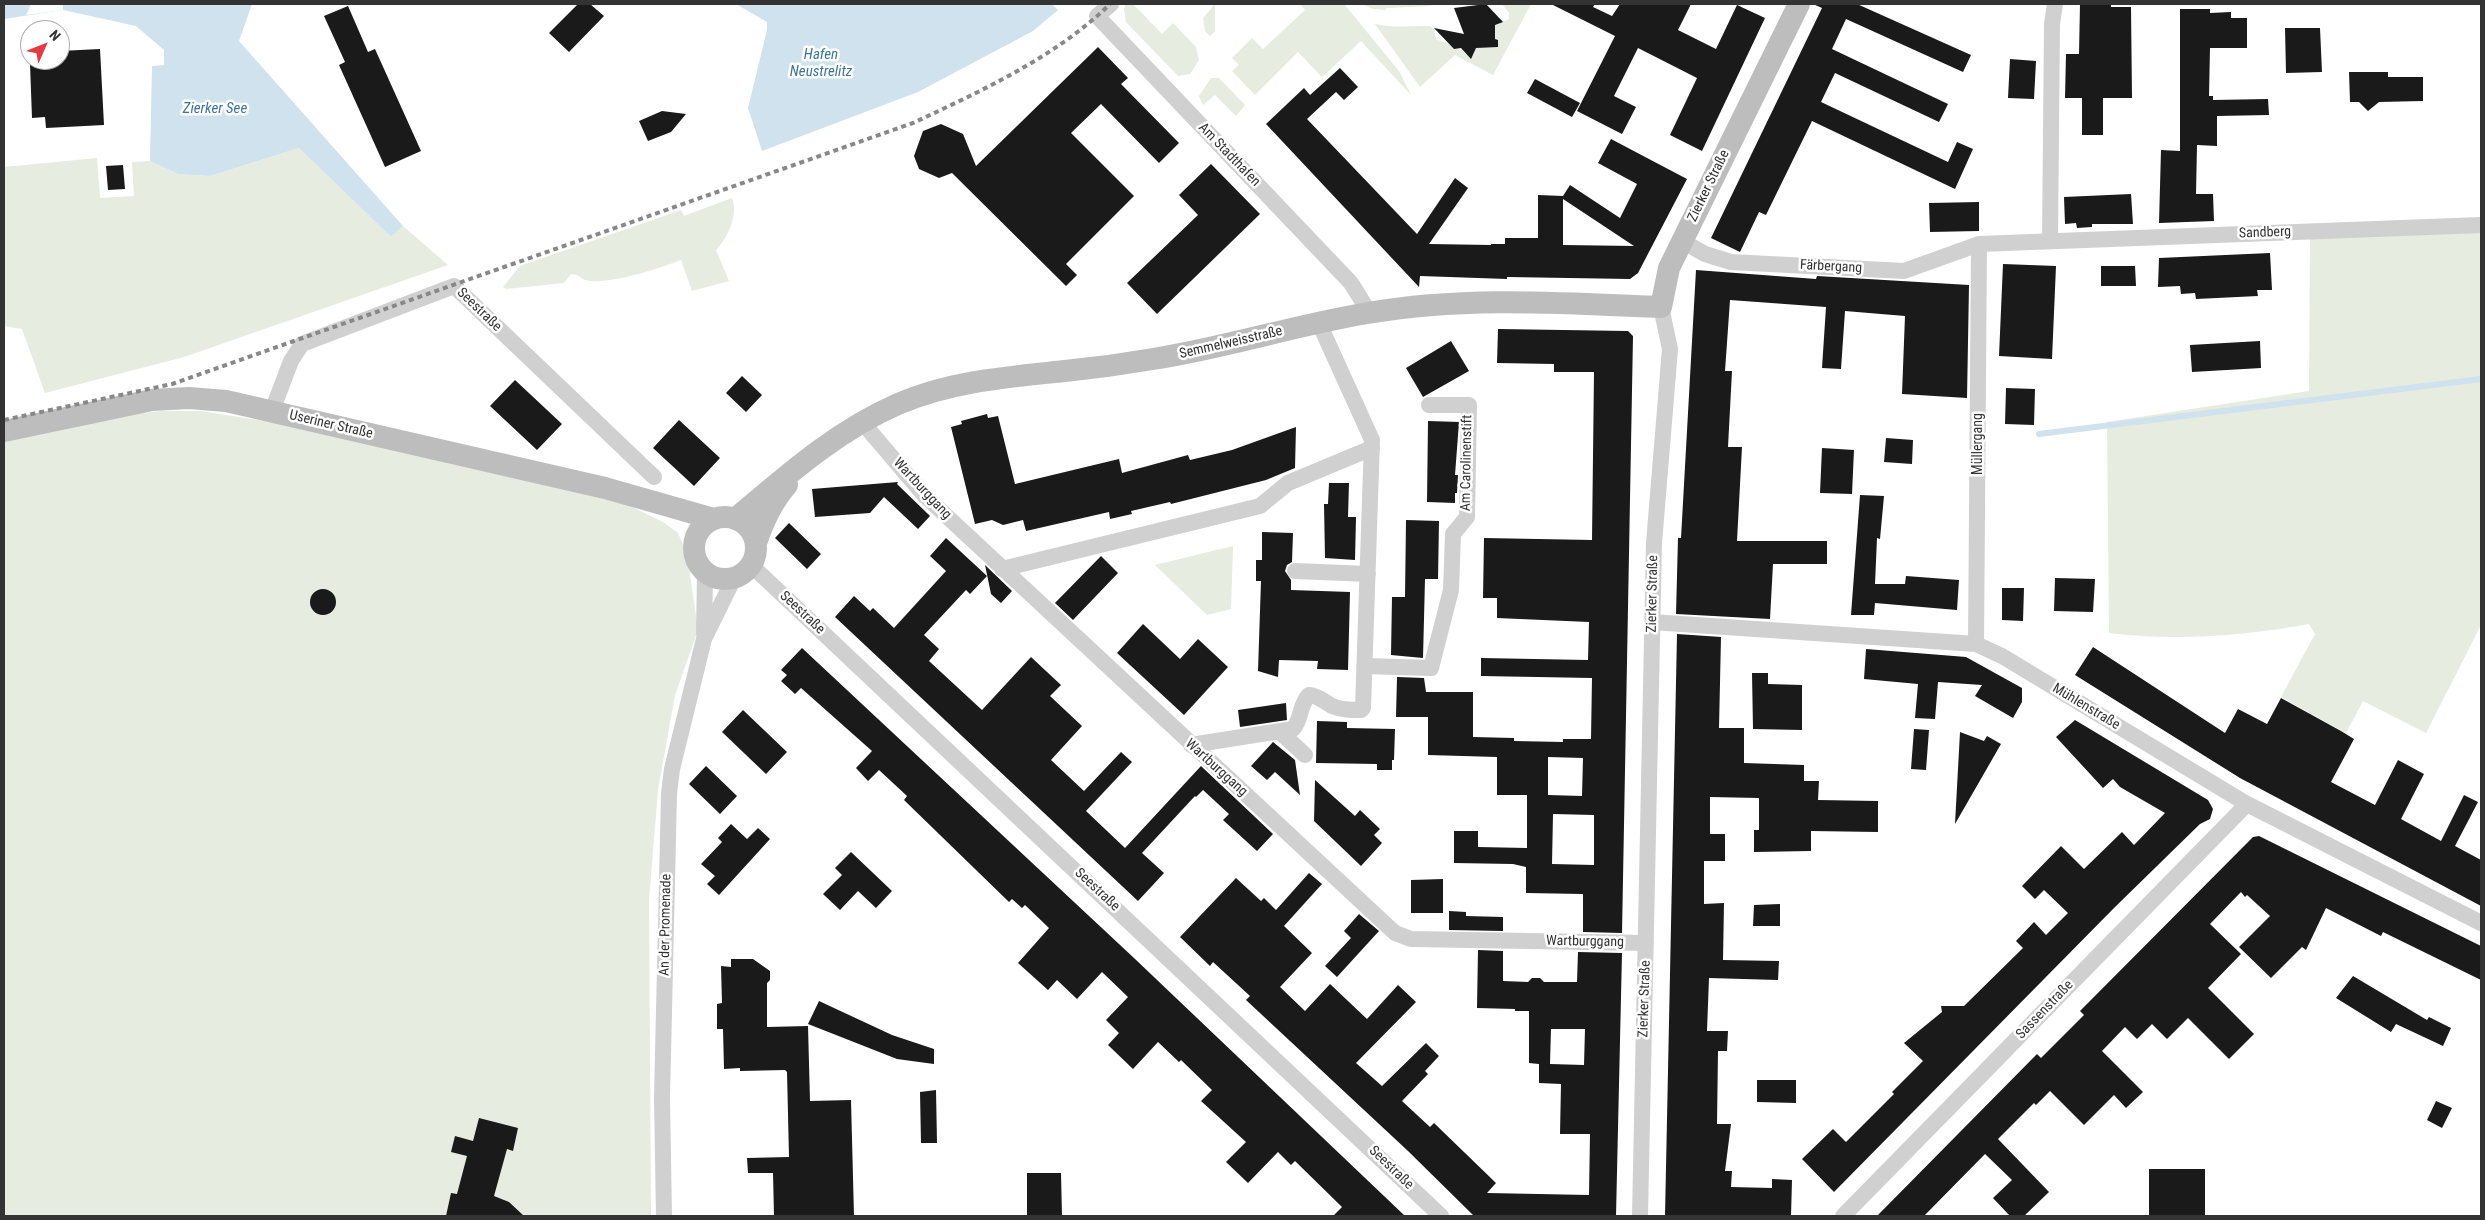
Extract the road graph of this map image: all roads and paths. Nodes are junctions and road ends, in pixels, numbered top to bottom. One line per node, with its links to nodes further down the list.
1 (1799, 4): 5 (main road, Zierker Straße)
2 (2055, 4): 6 (street)
3 (1102, 7): 9 (street, Am Stadthafen)
4 (2481, 225): 6 (street, Sandberg)
5 (1682, 241): 7 (street, Färbergang); 8 (main road, Zierker Straße)
6 (2050, 241): 7 (street, Sandberg)
7 (1980, 244): 27 (street, Müllergang)
8 (1661, 307): 9 (main road, Semmelweisstraße); 25 (street, Zierker Straße)
9 (1369, 312): 10 (main road, Semmelweisstraße)
10 (1320, 323): 13 (main road, Semmelweisstraße); 15 (street)
11 (1428, 405): 28 (street, Am Carolinenstift)
12 (272, 411): 14 (main road, Useriner Straße); 17 (street, Seestraße); 18 (main road, Useriner Straße)
13 (862, 422): 16 (main road, Semmelweisstraße); 20 (street, Wartburggang)
14 (4, 431)
15 (1372, 448): 20 (street); 24 (street)
16 (816, 450): 18 (main road, Semmelweisstraße); 19 (main road, Semmelweisstraße)
17 (654, 477)
18 (715, 523): 19 (main road); 23 (main road)
19 (756, 543): 22 (main road)
20 (1002, 568): 30 (street, Wartburggang)
21 (1295, 571): 24 (street)
22 (743, 572): 23 (main road); 26 (street, An der Promenade); 36 (street, Seestraße)
23 (705, 573): 26 (street, An der Promenade)
24 (1368, 574): 28 (street)
25 (1652, 622): 27 (street, Mühlenstraße); 34 (street, Zierker Straße)
26 (704, 639): 35 (street, An der Promenade)
27 (1976, 644): 32 (street, Mühlenstraße)
28 (1365, 666): 29 (street)
29 (1279, 731): 30 (street); 31 (street)
30 (1191, 744): 34 (street, Wartburggang)
31 (1305, 754)
32 (2247, 804): 33 (street, Mühlenstraße); 38 (street, Sassenstraße)
33 (2481, 924)
34 (1646, 943): 37 (street, Zierker Straße)
35 (664, 1216)
36 (1441, 1216)
37 (1640, 1216)
38 (1843, 1216)

